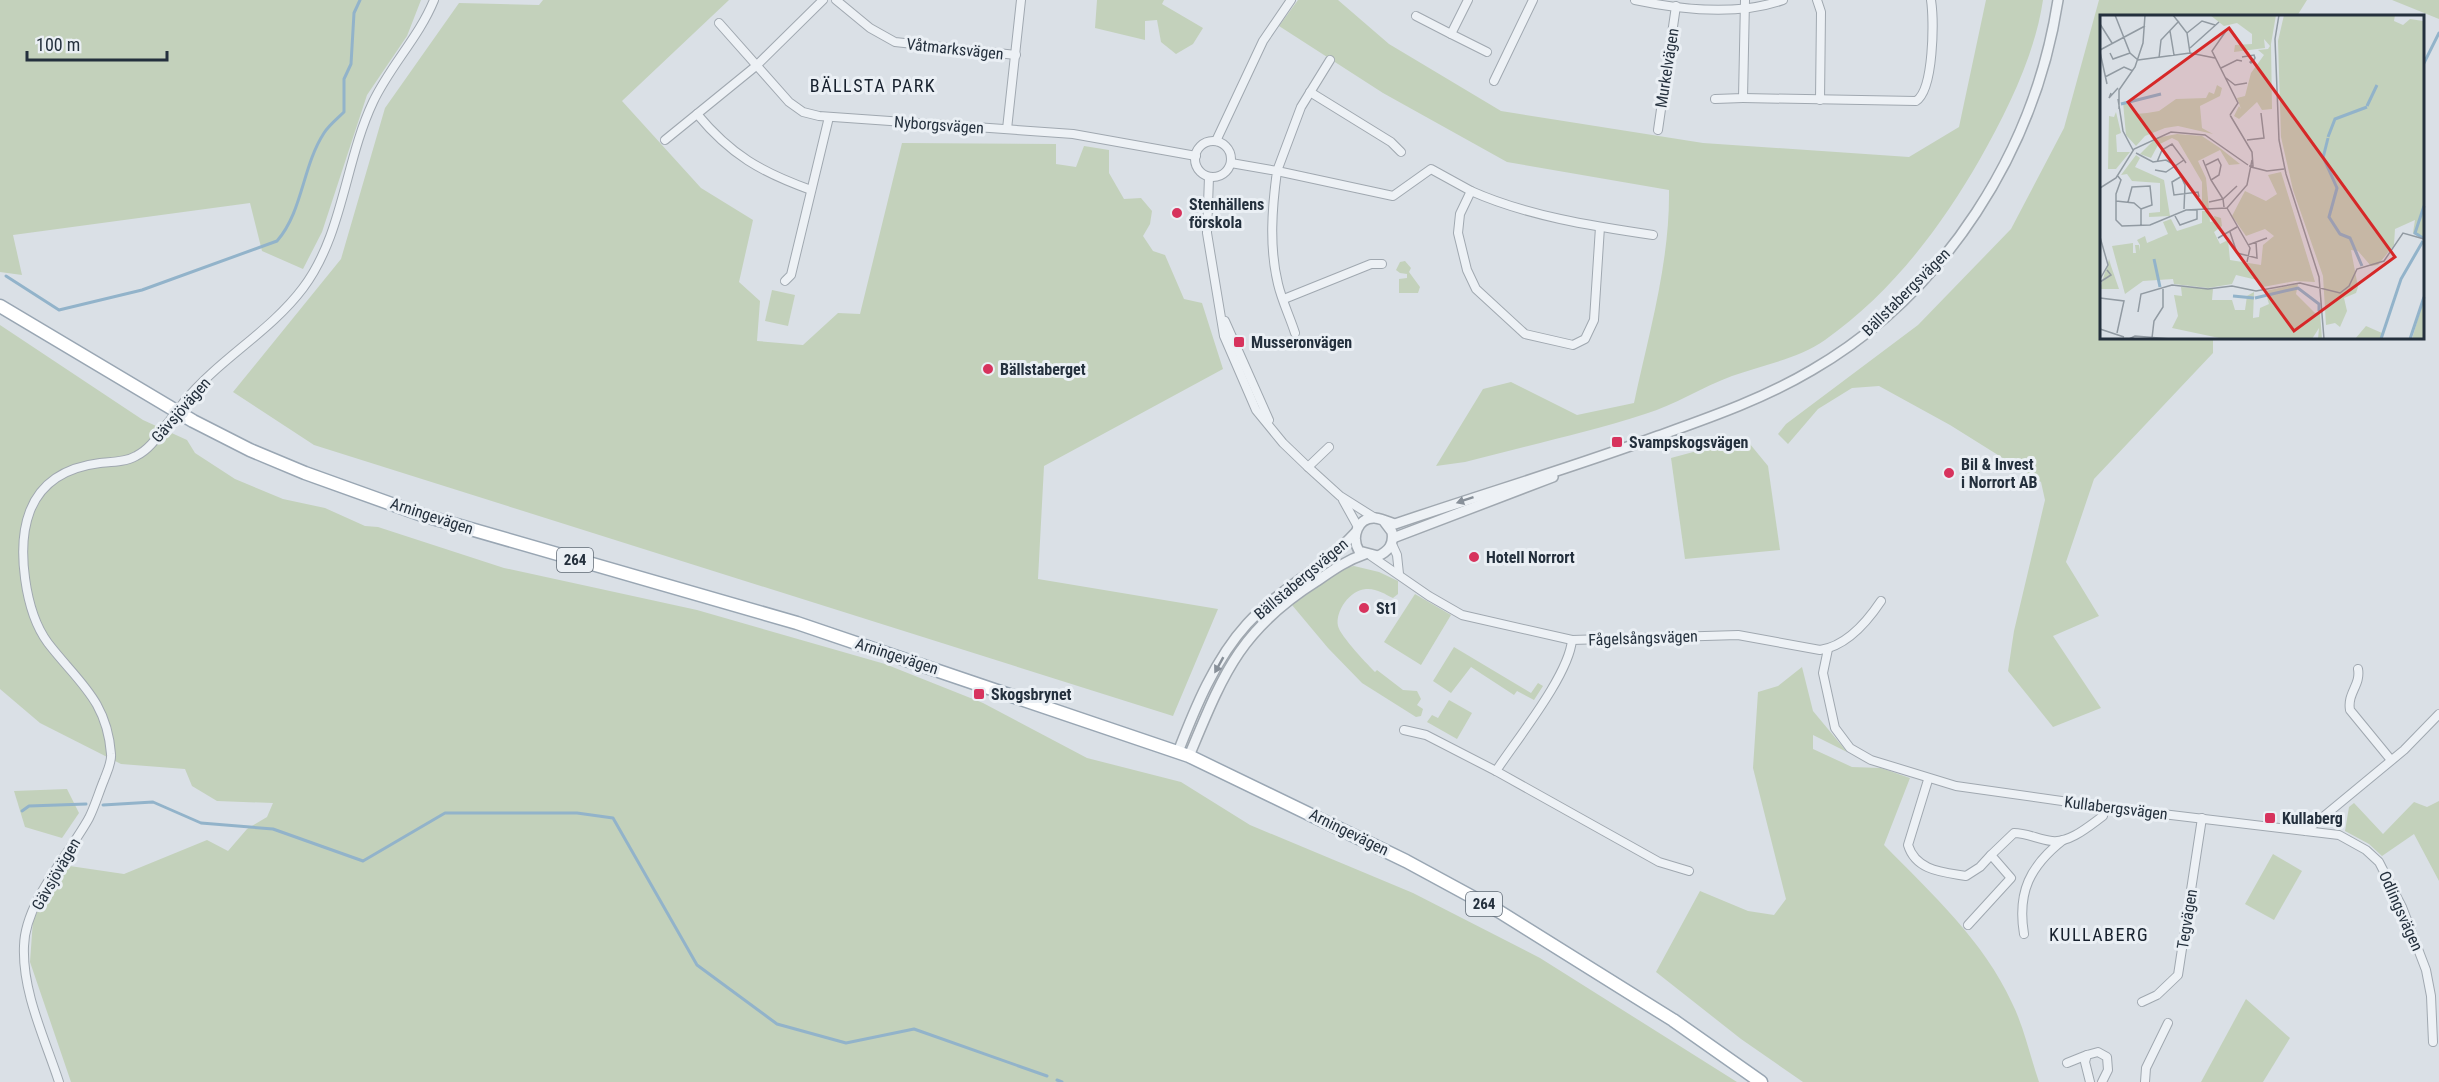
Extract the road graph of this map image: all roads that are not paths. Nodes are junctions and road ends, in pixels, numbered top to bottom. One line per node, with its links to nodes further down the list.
1 (434, 0): 82 (street, Gävsjövägen, bridge)
2 (823, 0): 23 (street)
3 (836, 0): 21 (street, Våtmarksvägen)
4 (1021, 0): 21 (street, Våtmarksvägen)
5 (1291, 0): 34 (street)
6 (1468, 0): 19 (street)
7 (1533, 0): 24 (street)
8 (1635, 0): 14 (street, Murkelvägen)
9 (1745, 0): 16 (street)
10 (1783, 0): 16 (street, Murkelvägen)
11 (1817, 0): 28 (street)
12 (1931, 0): 28 (street)
13 (2058, 0): 50 (street, Bällstabergsvägen)
14 (1651, 2): 15 (street, Murkelvägen)
15 (1676, 6): 16 (street, Murkelvägen); 32 (street, Murkelvägen)
16 (1744, 9): 27 (street)
17 (1416, 16): 19 (street)
18 (719, 23): 23 (street, Nyborgsvägen)
19 (1450, 34): 20 (street)
20 (1487, 51)
21 (1016, 55): 31 (street, Våtmarksvägen)
22 (1330, 60): 25 (street)
23 (756, 66): 29 (street); 30 (street, Nyborgsvägen)
24 (1494, 81)
25 (1310, 92): 35 (street); 38 (street)
26 (1714, 99): 27 (street)
27 (1743, 99): 28 (street)
28 (1820, 100)
29 (697, 114): 33 (street); 40 (street)
30 (829, 117): 31 (street, Nyborgsvägen); 40 (street)
31 (1007, 129): 36 (street, Nyborgsvägen)
32 (1658, 130)
33 (665, 140)
34 (1216, 141): 36 (street); 37 (street)
35 (1401, 152)
36 (1196, 156): 39 (street)
37 (1231, 163): 38 (street); 39 (street)
38 (1277, 171): 41 (street); 46 (street)
39 (1209, 177): 51 (street)
40 (811, 190): 45 (street)
41 (1471, 191): 42 (street); 42 (street)
42 (1600, 227): 43 (street)
43 (1653, 235)
44 (1382, 264): 46 (street)
45 (785, 281)
46 (1284, 299): 48 (street)
47 (0, 306): 65 (main road, Arningevägen / 264)
48 (1295, 333)
49 (1329, 447): 51 (street)
50 (1581, 464): 53 (street, Bällstabergsvägen, one-way to 53); 55 (street, Bällstabergsvägen)
51 (1308, 467): 52 (street)
52 (1340, 496): 53 (street); 54 (street)
53 (1379, 519): 54 (street); 55 (street)
54 (1357, 530): 56 (street); 58 (street, Bällstabergsvägen)
55 (1392, 541): 56 (street); 57 (street)
56 (1368, 555): 57 (street, Fågelsångsvägen); 58 (street, Bällstabergsvägen)
57 (1399, 573): 60 (street, Fågelsångsvägen)
58 (1300, 586): 65 (street, Bällstabergsvägen)
59 (1881, 602): 61 (street)
60 (1572, 640): 61 (street, Fågelsångsvägen); 67 (street)
61 (1828, 649): 68 (street, Kullabergsvägen)
62 (2358, 669): 66 (street)
63 (2439, 714): 66 (street)
64 (1404, 730): 67 (street)
65 (1184, 754): 83 (main road, Arningevägen / 264)
66 (2391, 760): 71 (street)
67 (1496, 771): 74 (street)
68 (1928, 780): 69 (street, Kullabergsvägen); 73 (street)
69 (2104, 807): 70 (street, Kullabergsvägen); 72 (street)
70 (2202, 818): 71 (street, Kullabergsvägen); 77 (street, Tegvägen)
71 (2306, 831): 79 (street, Odlingsvägen)
72 (2067, 838): 73 (street); 76 (street)
73 (1991, 855): 75 (street)
74 (1689, 871)
75 (1968, 925)
76 (2024, 934)
77 (2142, 1002)
78 (2168, 1023): 86 (street)
79 (2433, 1042)
80 (2087, 1055): 81 (street); 84 (street); 85 (street)
81 (2067, 1063)
82 (59, 1082)
83 (1761, 1082)
84 (2090, 1082)
85 (2102, 1082)
86 (2145, 1082)

